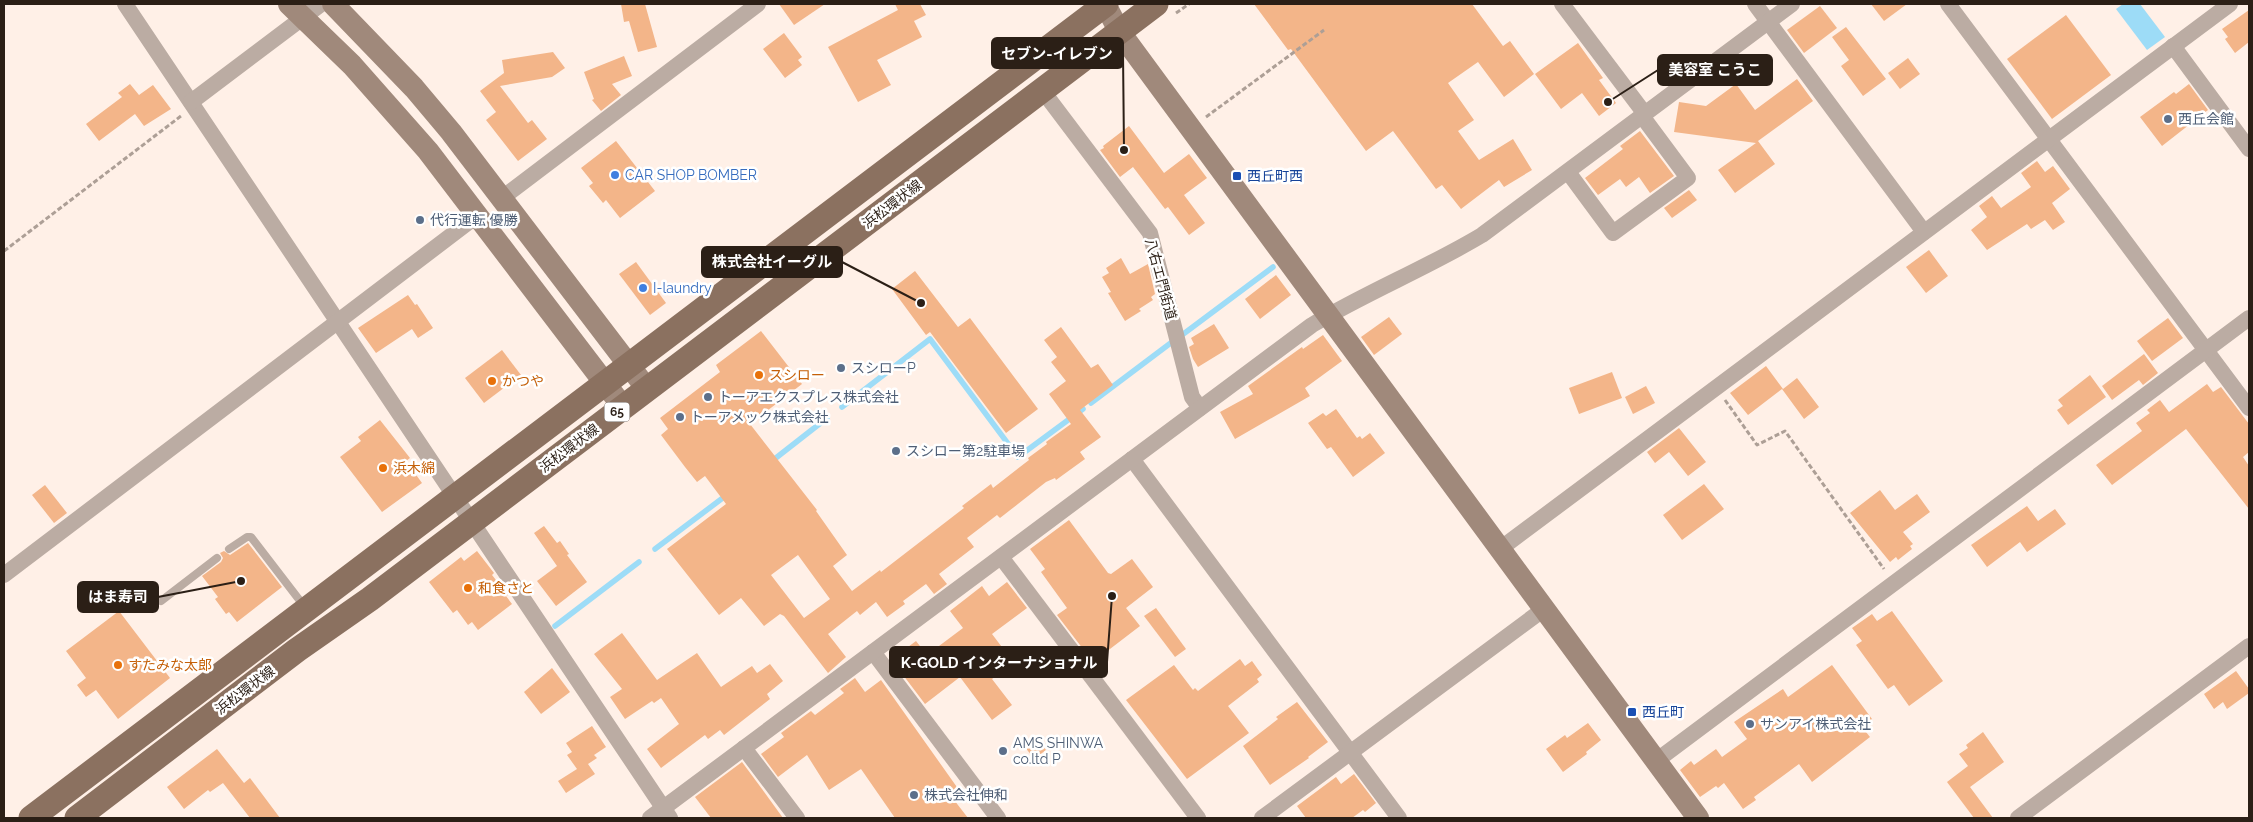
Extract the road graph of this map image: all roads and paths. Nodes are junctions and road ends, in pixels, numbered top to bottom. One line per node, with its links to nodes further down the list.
1 (125, 4): 18 (street)
2 (333, 4): 24 (street)
3 (758, 4): 24 (street)
4 (1106, 4): 15 (street); 32 (main road, 浜松環状線 / 65)
5 (1189, 4): 12 (path)
6 (1562, 4): 19 (street)
7 (1755, 4): 13 (street)
8 (1792, 4): 13 (street)
9 (1948, 4): 21 (street)
10 (2230, 4): 16 (street)
11 (305, 8): 18 (street); 25 (street)
12 (1166, 9): 15 (main road, 浜松環状線 / 65)
13 (1768, 22): 19 (street); 26 (street)
14 (1324, 30): 20 (path)
15 (1119, 31): 17 (main road, 浜松環状線 / 65); 20 (street)
16 (2173, 46): 21 (street); 22 (street)
17 (1042, 90): 35 (main road, 浜松環状線 / 65); 37 (street, 八右エ門街道)
18 (192, 104): 27 (path); 30 (street)
19 (1643, 115): 23 (street); 23 (street)
20 (1190, 128): 28 (street)
21 (2049, 139): 26 (street); 31 (street)
22 (2249, 149)
23 (1568, 172): 28 (street)
24 (502, 198): 32 (street)
25 (478, 215): 30 (street); 33 (street)
26 (1924, 232): 34 (street)
27 (4, 251)
28 (1328, 316): 37 (street); 43 (street)
29 (2249, 318): 31 (street)
30 (338, 322): 40 (street); 46 (street)
31 (2206, 350): 38 (street); 47 (street)
32 (629, 366): 33 (main road, 浜松環状線 / 65); 35 (street)
33 (605, 384): 36 (street); 40 (main road, 浜松環状線 / 65)
34 (1715, 388): 43 (street); 47 (path)
35 (647, 389): 36 (main road, 浜松環状線 / 65)
36 (624, 407): 41 (main road, 浜松環状線 / 65)
37 (1200, 408): 39 (street)
38 (2249, 408)
39 (1132, 459): 44 (street); 54 (street)
40 (455, 498): 41 (street); 50 (main road, 浜松環状線 / 65)
41 (471, 523): 56 (street); 58 (main road, 浜松環状線 / 65)
42 (229, 549): 50 (lane)
43 (1500, 549): 49 (street)
44 (1001, 557): 52 (street); 61 (street)
45 (217, 558): 48 (lane)
46 (4, 575)
47 (1894, 583): 55 (street)
48 (161, 601)
49 (1544, 608): 54 (street); 55 (street)
50 (307, 610): 57 (main road, 浜松環状線 / 65)
51 (2249, 646): 65 (street)
52 (873, 652): 53 (street); 60 (street)
53 (744, 748): 56 (street); 59 (street)
54 (1350, 753): 62 (street); 63 (street)
55 (1656, 761): 64 (street)
56 (661, 815)
57 (31, 818)
58 (77, 818)
59 (797, 818)
60 (998, 818)
61 (1198, 818)
62 (1262, 818)
63 (1398, 818)
64 (1698, 818)
65 (2018, 818)

